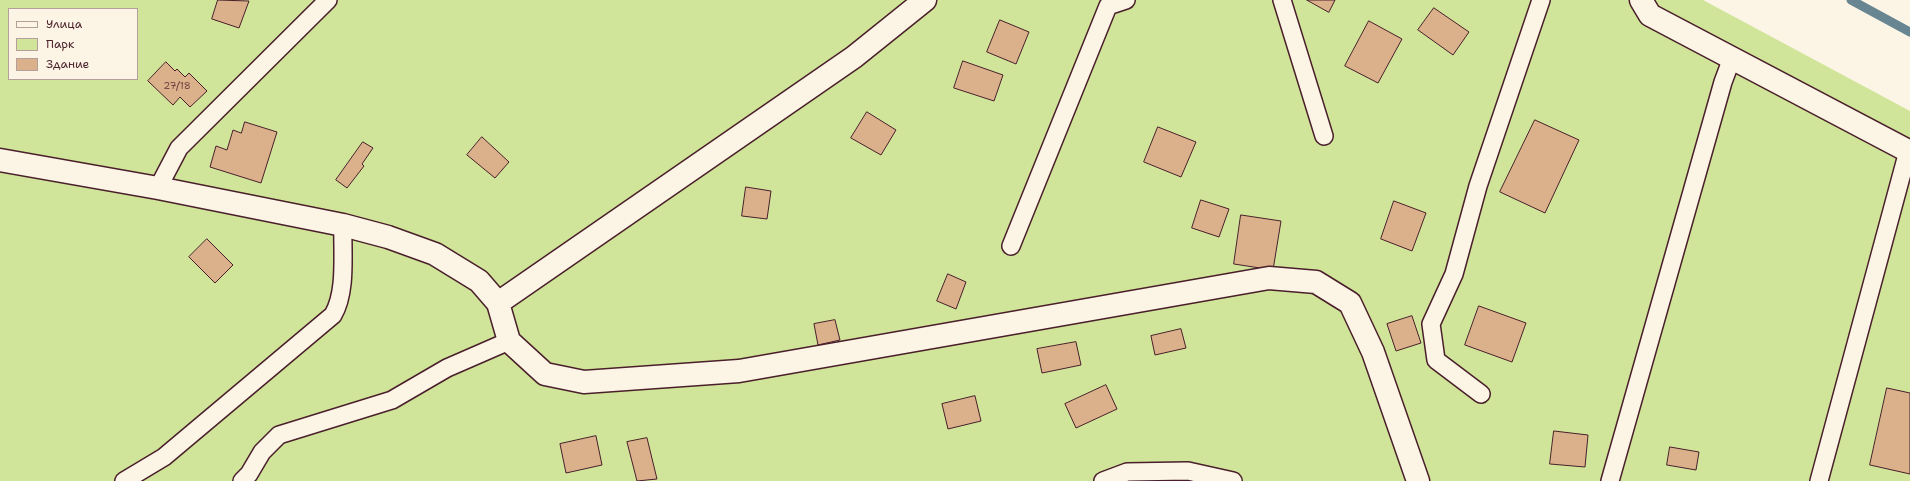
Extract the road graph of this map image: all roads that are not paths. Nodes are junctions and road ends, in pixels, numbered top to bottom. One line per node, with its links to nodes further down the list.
1 (328, 0): 11 (lane)
2 (925, 0): 14 (street)
3 (1126, 0): 13 (lane)
4 (1282, 0): 8 (lane)
5 (1541, 0): 16 (lane)
6 (1642, 0): 7 (street)
7 (1732, 58): 9 (street); 22 (lane)
8 (1324, 136)
9 (1909, 151): 23 (lane)
10 (0, 160): 11 (street)
11 (158, 188): 12 (street)
12 (343, 225): 14 (street); 17 (lane)
13 (1011, 246)
14 (498, 303): 15 (street)
15 (509, 341): 18 (lane); 21 (street)
16 (1480, 394)
17 (124, 481)
18 (242, 481)
19 (1103, 481): 20 (lane)
20 (1233, 481)
21 (1418, 481)
22 (1610, 481)
23 (1819, 481)

